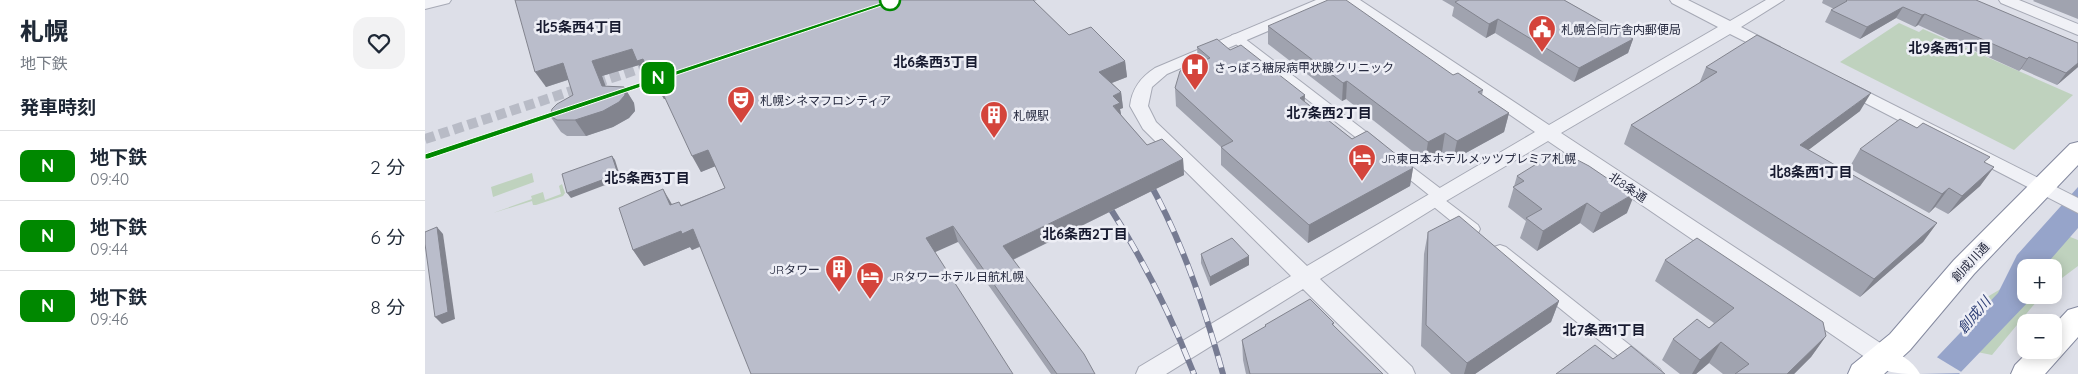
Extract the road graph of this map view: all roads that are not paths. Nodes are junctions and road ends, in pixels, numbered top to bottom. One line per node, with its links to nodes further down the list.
1 (444, 0): 7 (street)
2 (1329, 0): 10 (street)
3 (1350, 0): 13 (street, 北8条通)
4 (1677, 0): 8 (street)
5 (1777, 0): 8 (street)
6 (2006, 0): 9 (street)
7 (425, 5)
8 (1730, 27): 11 (street); 13 (street)
9 (2078, 30)
10 (1236, 38): 16 (street); 17 (street)
11 (1786, 56)
12 (1828, 77): 15 (street)
13 (1548, 133): 16 (street); 21 (street, 北8条通)
14 (2078, 150): 15 (highway, 創成川通)
15 (2062, 197): 21 (highway, 創成川通)
16 (1437, 198): 17 (street); 24 (street)
17 (1306, 278): 22 (street); 23 (street)
18 (2078, 318): 19 (highway)
19 (2062, 335)
20 (2041, 359): 26 (highway)
21 (1873, 366): 25 (main road, 北8条通)
22 (1147, 374)
23 (1404, 374)
24 (1654, 374)
25 (1907, 374)
26 (2027, 374)

